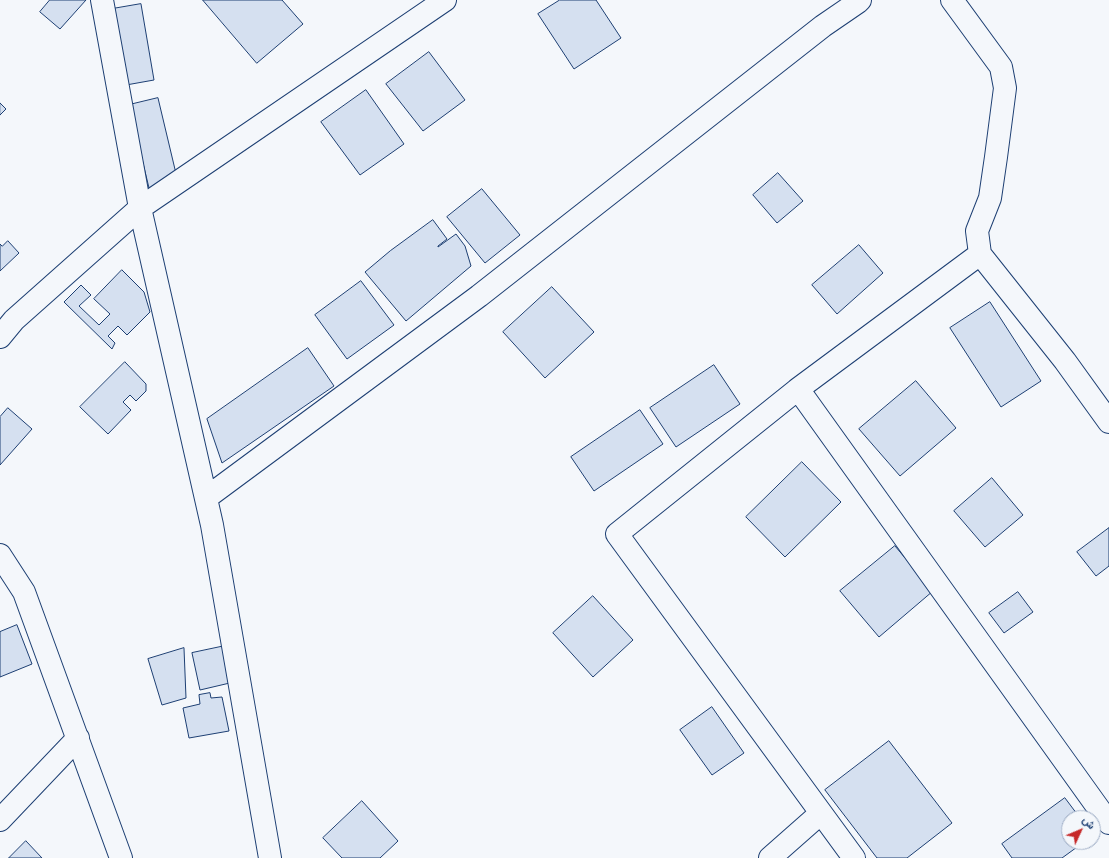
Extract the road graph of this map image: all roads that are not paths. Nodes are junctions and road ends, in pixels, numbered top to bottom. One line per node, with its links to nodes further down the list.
1 (102, 0): 5 (street)
2 (445, 0): 5 (street)
3 (860, 0): 10 (street)
4 (952, 0): 6 (street)
5 (140, 208): 7 (street); 10 (street)
6 (980, 254): 8 (street); 9 (street)
7 (0, 337)
8 (798, 389): 13 (street); 15 (street)
9 (1109, 422)
10 (206, 498): 17 (street)
11 (0, 555): 12 (street)
12 (78, 738): 14 (street); 16 (street)
13 (821, 813): 18 (street); 19 (street)
14 (0, 820)
15 (1109, 823)
16 (121, 858)
17 (270, 858)
18 (770, 858)
19 (854, 858)

